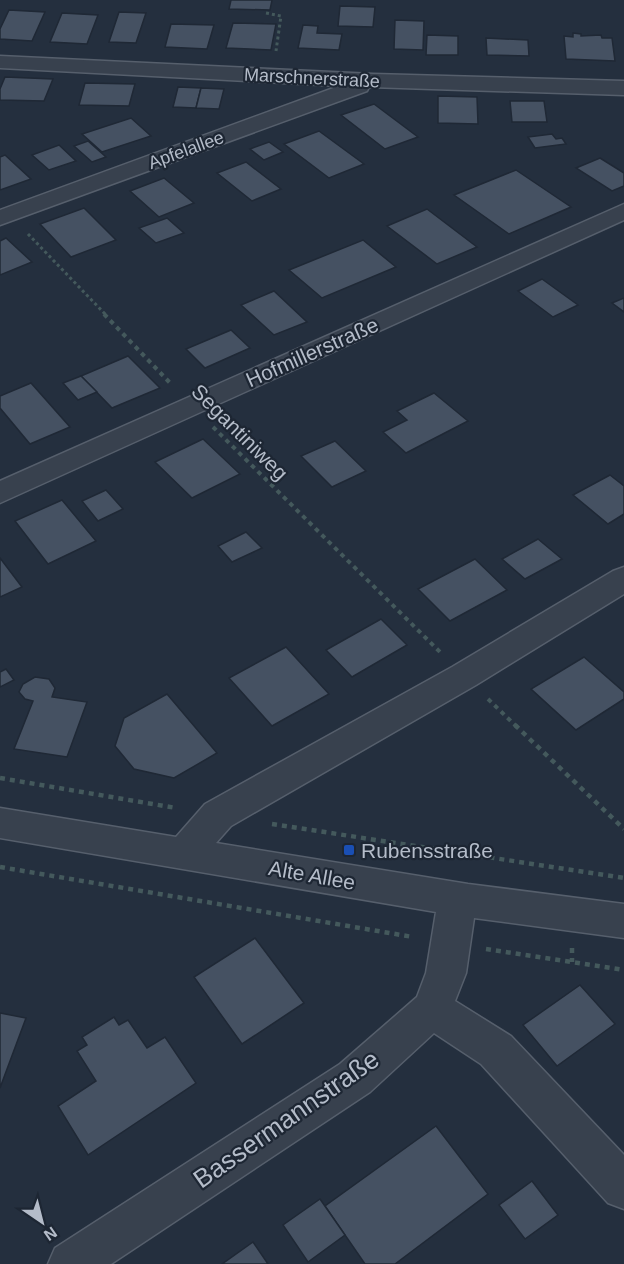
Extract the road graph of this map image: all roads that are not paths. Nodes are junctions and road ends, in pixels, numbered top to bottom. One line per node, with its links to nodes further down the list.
1 (0, 62): 2 (street, Marschnerstraße)
2 (373, 81): 3 (street, Marschnerstraße); 5 (street, Apfelallee)
3 (624, 88)
4 (624, 211): 6 (street, Hofmillerstraße)
5 (5, 216)
6 (0, 493)
7 (624, 579): 9 (street)
8 (0, 822): 9 (street, Alte Allee)
9 (186, 852): 10 (street, Alte Allee)
10 (457, 901): 11 (street, Alte Allee); 12 (street, Bassermannstraße)
11 (624, 921)
12 (432, 1009): 13 (street); 14 (street, Bassermannstraße)
13 (624, 1187)
14 (71, 1264)

